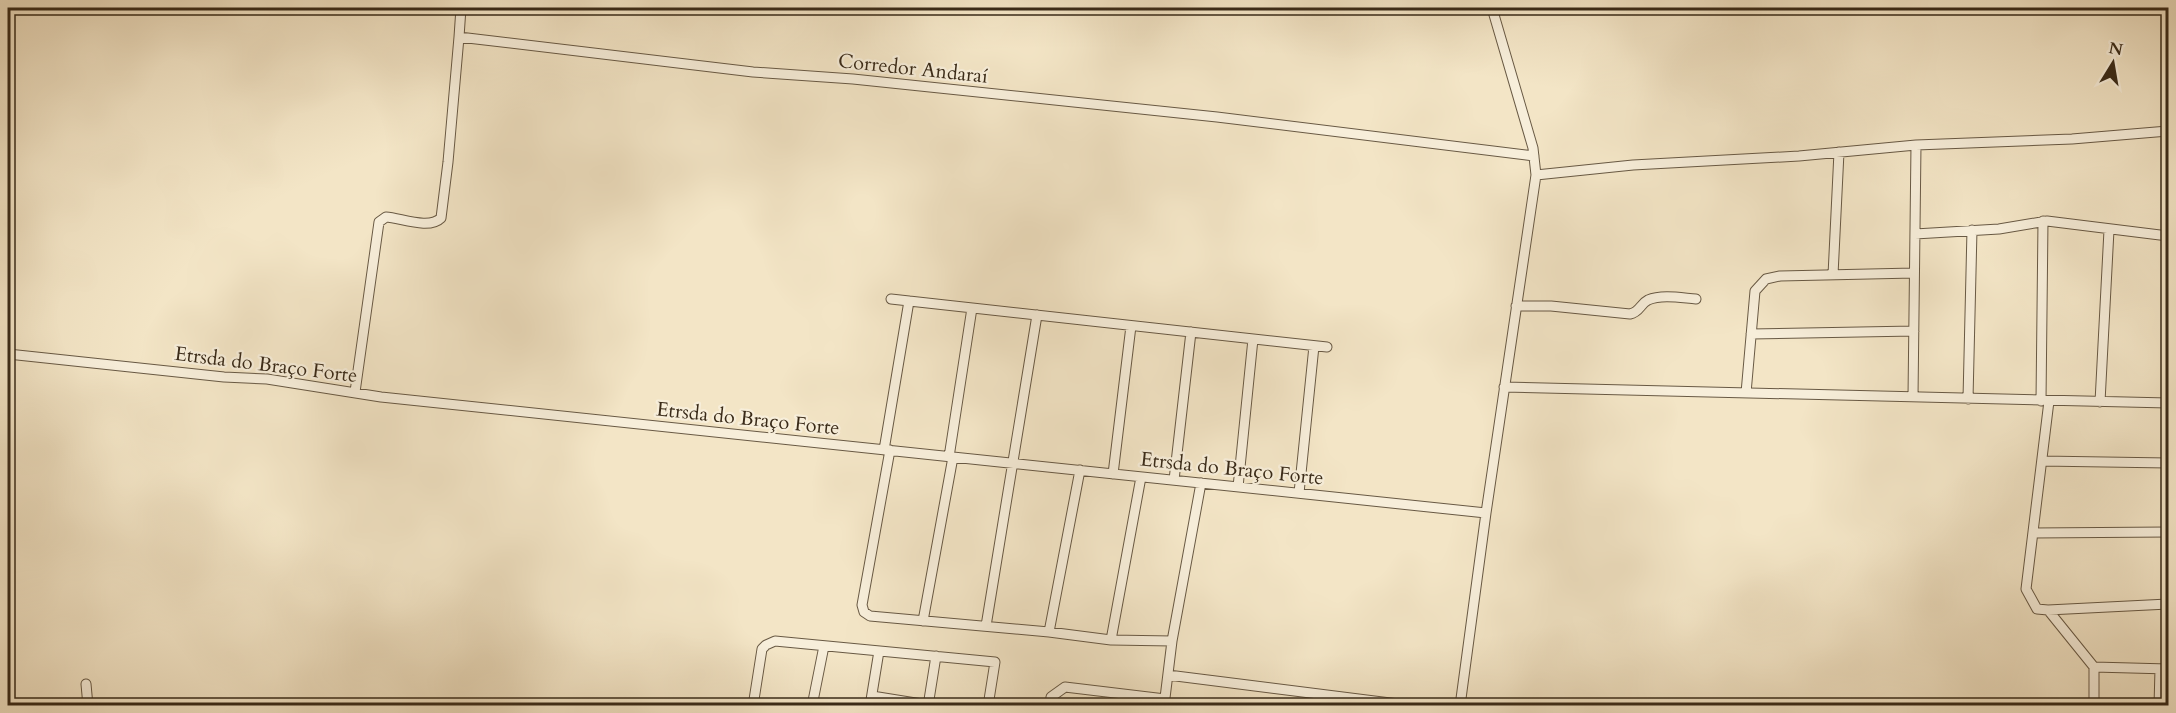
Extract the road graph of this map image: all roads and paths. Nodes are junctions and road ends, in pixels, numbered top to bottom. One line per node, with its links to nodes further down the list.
1 (461, 8): 3 (street)
2 (1492, 8): 7 (street)
3 (459, 37): 7 (street, Corredor Andaraí); 31 (street)
4 (2169, 131): 5 (street)
5 (1916, 145): 6 (street); 12 (street)
6 (1839, 152): 8 (street); 15 (street)
7 (1534, 156): 8 (street)
8 (1536, 175): 19 (street)
9 (2043, 221): 10 (street); 11 (street); 35 (street)
10 (1972, 230): 12 (street); 34 (street)
11 (2109, 230): 13 (street); 36 (street)
12 (1915, 234): 14 (street)
13 (2169, 236)
14 (1914, 273): 15 (street); 23 (street)
15 (1833, 275): 25 (street)
16 (891, 299): 18 (street)
17 (1696, 299): 19 (street)
18 (909, 301): 20 (street); 38 (street)
19 (1516, 306): 30 (street)
20 (972, 308): 21 (street); 39 (street)
21 (1037, 315): 22 (street); 41 (street)
22 (1131, 326): 24 (street); 44 (street)
23 (1914, 331): 25 (street); 33 (street)
24 (1191, 332): 26 (street); 46 (street)
25 (1751, 334): 32 (street)
26 (1253, 339): 27 (street); 48 (street)
27 (1314, 346): 28 (street); 49 (street)
28 (1327, 348)
29 (8, 354): 31 (street, Etrsda do Braço Forte)
30 (1504, 387): 32 (street); 50 (street)
31 (355, 392): 38 (street, Etrsda do Braço Forte)
32 (1746, 393): 33 (street)
33 (1913, 397): 34 (street)
34 (1968, 399): 35 (street)
35 (2045, 401): 36 (street); 40 (street)
36 (2100, 402): 37 (street)
37 (2169, 403)
38 (887, 450): 39 (street, Etrsda do Braço Forte); 55 (street)
39 (951, 457): 41 (street, Etrsda do Braço Forte); 55 (street)
40 (2042, 461): 42 (street); 52 (street)
41 (1013, 463): 43 (street, Etrsda do Braço Forte); 56 (street)
42 (2169, 463)
43 (1080, 470): 44 (street, Etrsda do Braço Forte); 57 (street)
44 (1113, 474): 45 (street, Etrsda do Braço Forte)
45 (1141, 477): 46 (street, Etrsda do Braço Forte); 58 (street)
46 (1174, 480): 47 (street, Etrsda do Braço Forte)
47 (1201, 483): 48 (street, Etrsda do Braço Forte); 59 (street)
48 (1238, 487): 49 (street, Etrsda do Braço Forte)
49 (1299, 493): 50 (street, Etrsda do Braço Forte)
50 (1486, 513): 76 (street)
51 (2169, 531): 52 (street)
52 (2033, 533): 54 (street)
53 (2169, 604): 54 (street)
54 (2048, 610): 63 (street)
55 (923, 621): 56 (street)
56 (986, 626): 57 (street)
57 (1049, 632): 58 (street)
58 (1111, 640): 59 (street)
59 (1172, 641): 65 (street)
60 (824, 646): 61 (street); 70 (street); 71 (street)
61 (879, 651): 62 (street); 67 (street)
62 (936, 656): 72 (street); 73 (street)
63 (2094, 667): 64 (street); 77 (street)
64 (2164, 669): 78 (street)
65 (1168, 675): 68 (street); 75 (street)
66 (86, 684): 69 (street)
67 (871, 701): 72 (street)
68 (1164, 702): 74 (street)
69 (88, 705)
70 (753, 705)
71 (812, 705)
72 (928, 705)
73 (988, 705)
74 (1050, 705)
75 (1414, 705)
76 (1460, 705)
77 (2094, 705)
78 (2159, 705)

